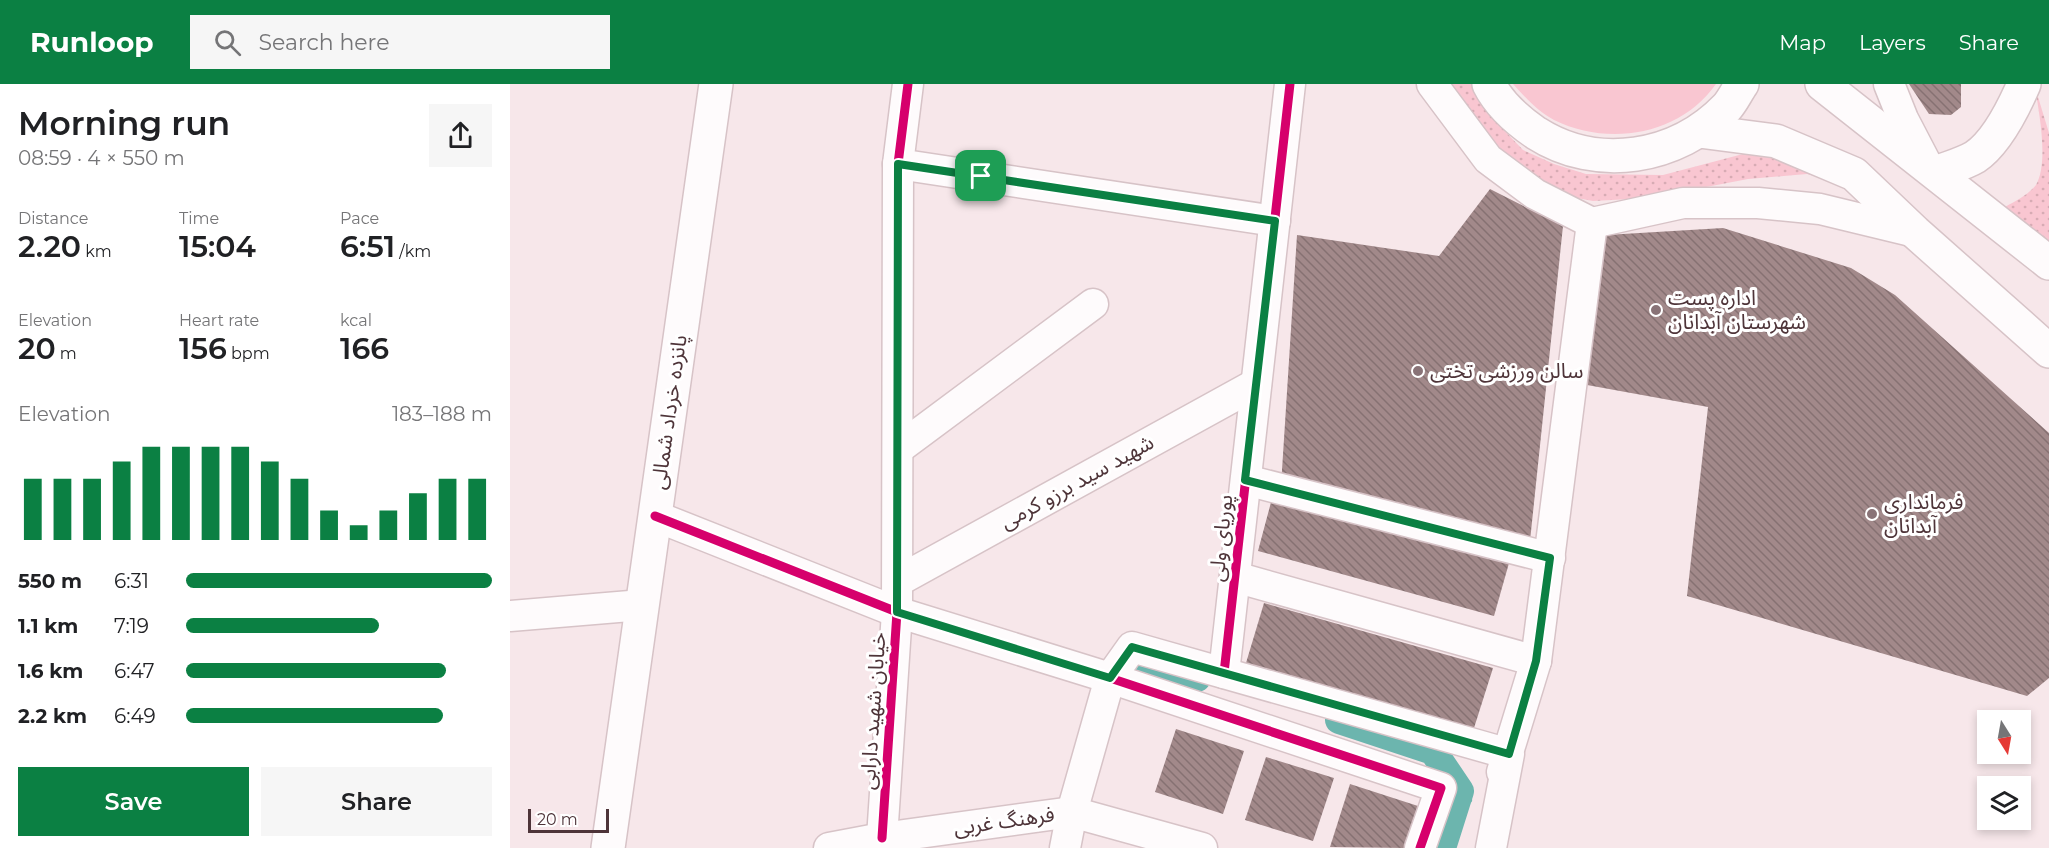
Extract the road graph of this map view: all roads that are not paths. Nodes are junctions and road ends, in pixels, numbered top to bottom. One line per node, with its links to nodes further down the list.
1 (717, 84): 22 (main road, پانزده خرداد شمالی)
2 (908, 84): 11 (street, خیابان شهید دارابی)
3 (1290, 84): 13 (street, پوریای ولی)
4 (1432, 84): 14 (street)
5 (1489, 84): 10 (main road)
6 (1742, 84): 10 (main road)
7 (1822, 84): 12 (main road)
8 (1889, 84): 12 (street)
9 (2024, 84): 12 (main road)
10 (1699, 131): 15 (main road)
11 (898, 164): 13 (street); 20 (street, خیابان شهید دارابی)
12 (1932, 170): 16 (main road)
13 (1275, 221): 19 (street, پوریای ولی)
14 (1592, 223): 15 (street); 23 (street)
15 (1916, 232): 18 (main road)
16 (2049, 263)
17 (1093, 304): 20 (street)
18 (2049, 351)
19 (1256, 384): 21 (street, پوریای ولی); 25 (street, شهید سید برزو کرمی)
20 (898, 449): 25 (street, خیابان شهید دارابی)
21 (1245, 480): 23 (street); 24 (street, پوریای ولی)
22 (655, 516): 26 (main road, پانزده خرداد شمالی); 27 (street)
23 (1550, 558): 29 (street)
24 (1235, 577): 29 (street); 30 (street, پوریای ولی)
25 (898, 581): 27 (street, خیابان شهید دارابی)
26 (642, 605): 28 (street); 35 (main road, پانزده خرداد شمالی)
27 (897, 612): 31 (street); 34 (street, خیابان شهید دارابی)
28 (510, 616)
29 (1536, 661): 32 (street)
30 (1224, 673): 31 (street); 32 (street)
31 (1110, 678): 33 (street); 39 (street)
32 (1509, 754): 40 (street); 41 (street)
33 (1072, 812): 34 (street, فرهنگ غربی); 37 (street); 38 (street)
34 (882, 838): 36 (street, فرهنگ غربی)
35 (608, 848)
36 (829, 848)
37 (1065, 848)
38 (1202, 848)
39 (1420, 848)
40 (1473, 848)
41 (1491, 848)

